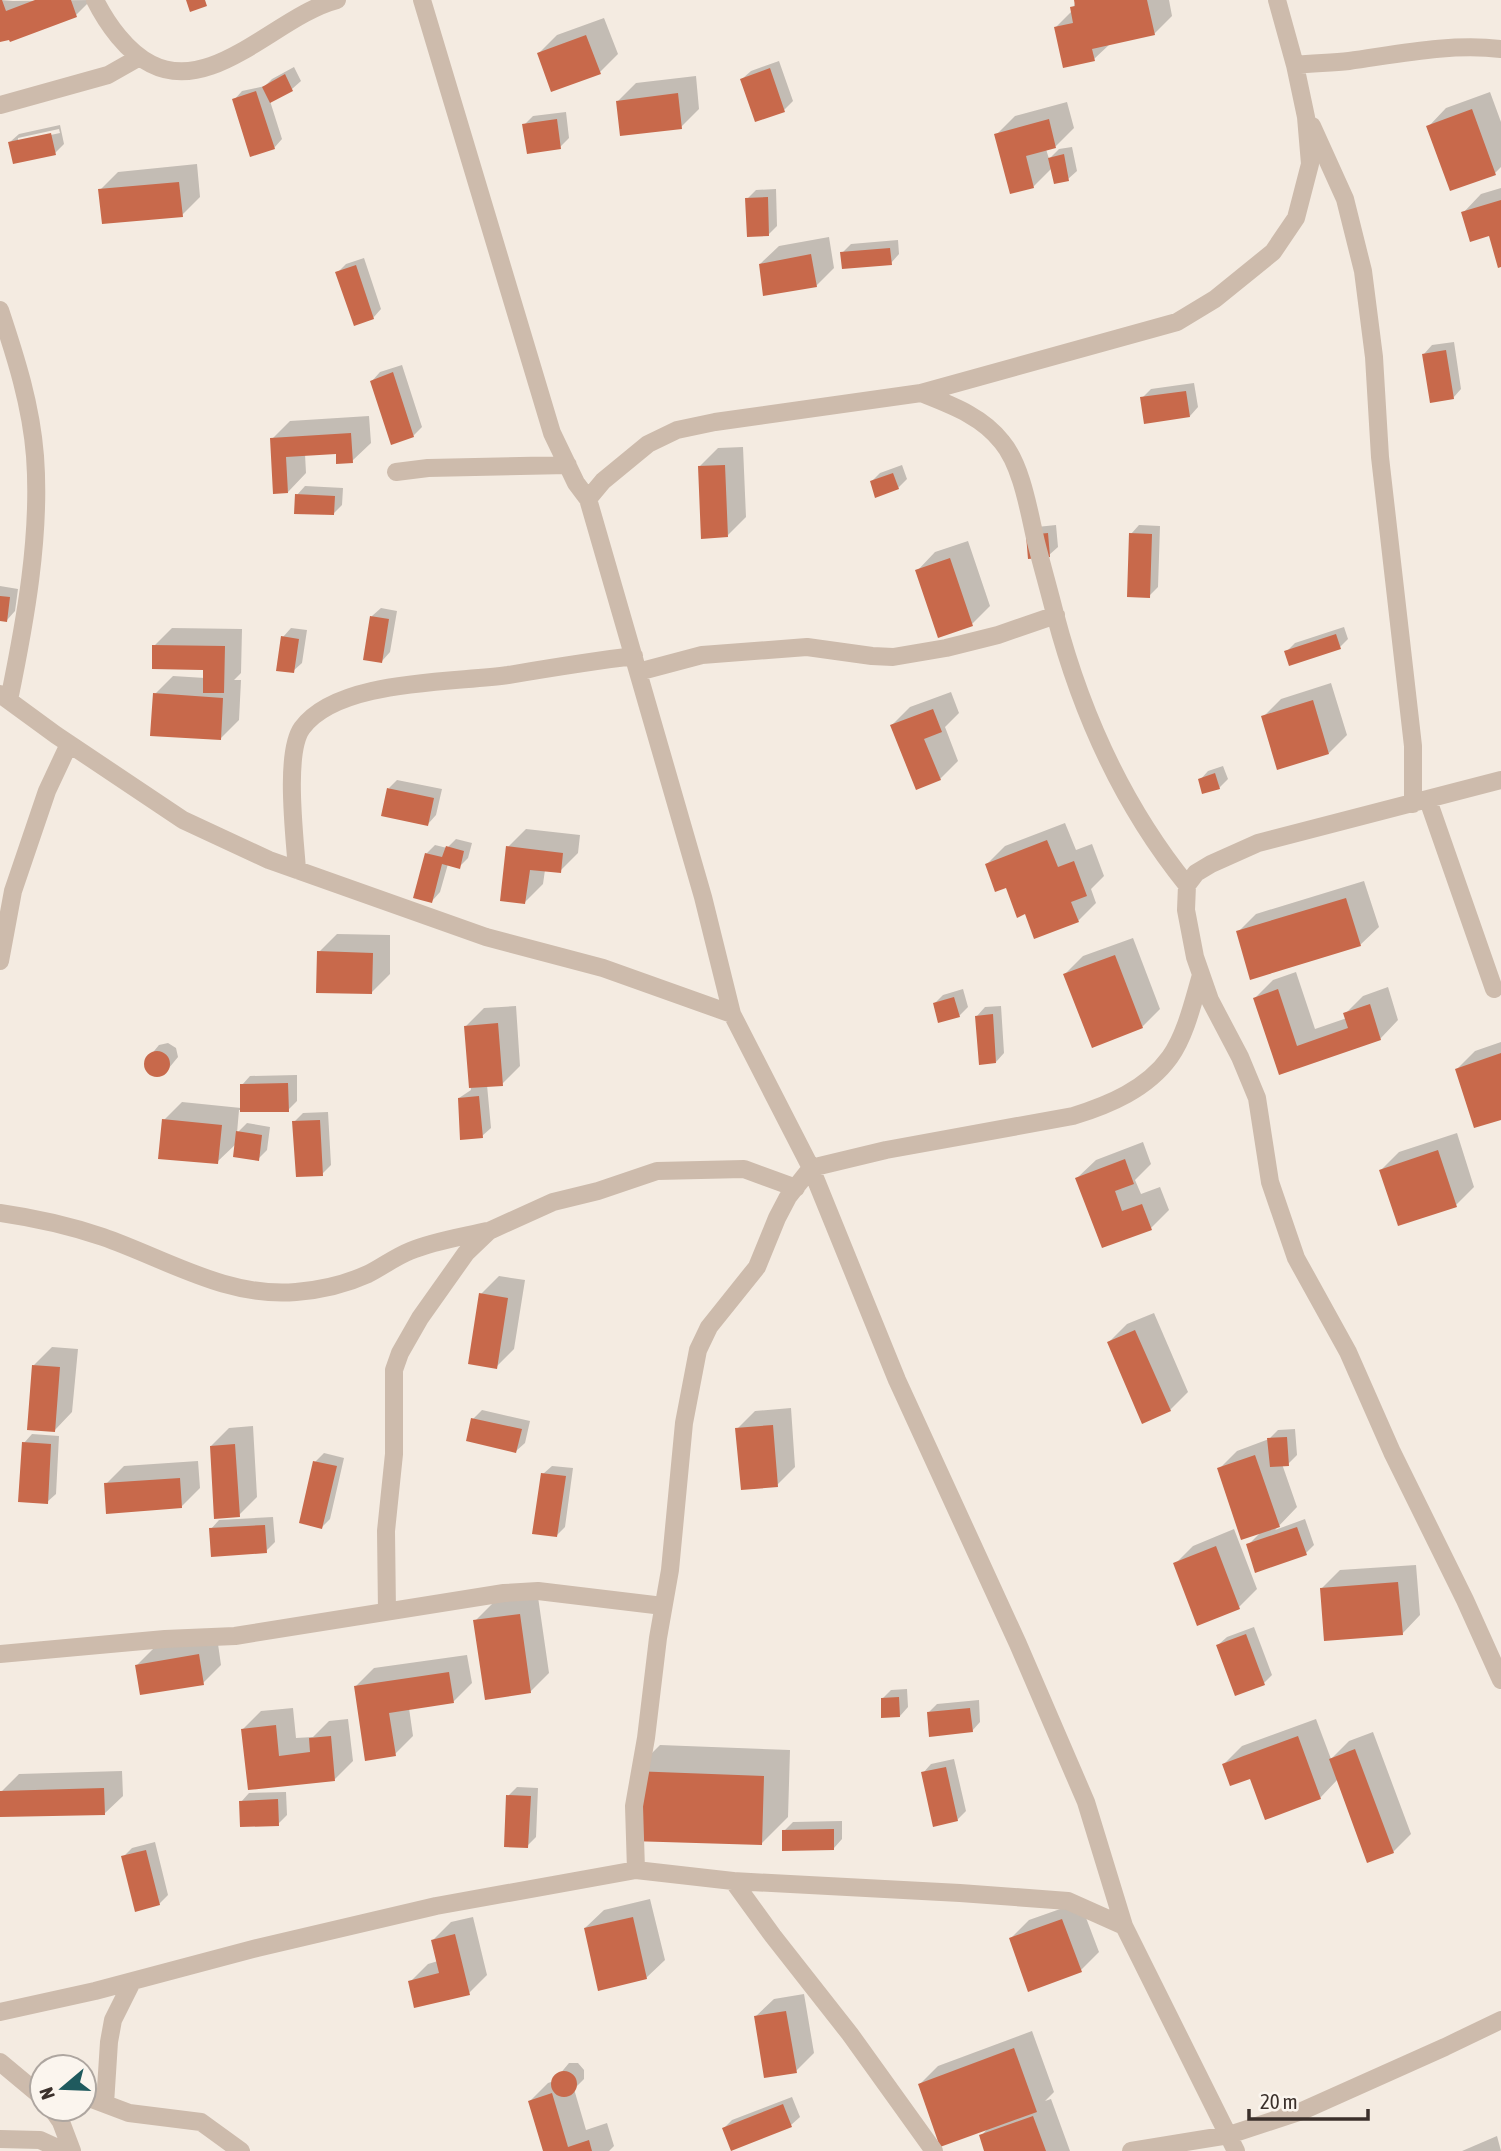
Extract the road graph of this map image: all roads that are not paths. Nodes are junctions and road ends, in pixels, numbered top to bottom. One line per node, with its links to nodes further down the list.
1 (95, 0): 6 (street)
2 (337, 0): 6 (street)
3 (422, 0): 12 (street)
4 (1277, 0): 7 (street)
5 (1501, 49): 7 (street)
6 (138, 58): 8 (street)
7 (1295, 65): 9 (street)
8 (0, 105)
9 (1304, 109): 11 (street); 20 (street)
10 (0, 310): 17 (street)
11 (921, 393): 14 (street); 15 (street)
12 (568, 465): 13 (street); 14 (street)
13 (396, 472)
14 (588, 499): 16 (street)
15 (1056, 615): 16 (street); 22 (street)
16 (636, 664): 21 (street); 26 (street)
17 (4, 697): 18 (street)
18 (69, 744): 21 (street); 23 (street)
19 (1501, 780): 20 (street)
20 (1421, 802): 22 (street); 25 (street)
21 (298, 870): 26 (street)
22 (1188, 885): 24 (street)
23 (0, 961)
24 (1201, 975): 27 (street); 34 (street)
25 (1494, 989)
26 (732, 1014): 27 (street)
27 (811, 1168): 28 (street); 37 (street)
28 (796, 1188): 30 (street); 31 (street)
29 (0, 1213): 30 (street)
30 (489, 1231): 32 (street)
31 (663, 1606): 32 (street); 35 (street)
32 (387, 1612): 33 (street)
33 (0, 1654)
34 (1501, 1680)
35 (636, 1870): 36 (street); 38 (street)
36 (733, 1881): 37 (street); 51 (street)
37 (1124, 1926): 47 (street)
38 (132, 1982): 39 (street); 44 (street)
39 (0, 2012)
40 (1501, 2020): 47 (street)
41 (0, 2062): 42 (street)
42 (28, 2083)
43 (98, 2101): 44 (street)
44 (105, 2104): 50 (street)
45 (61, 2123): 49 (street)
46 (0, 2138): 48 (street)
47 (1233, 2143): 52 (street)
48 (64, 2151)
49 (72, 2151)
50 (241, 2151)
51 (934, 2151)
52 (1130, 2151)

